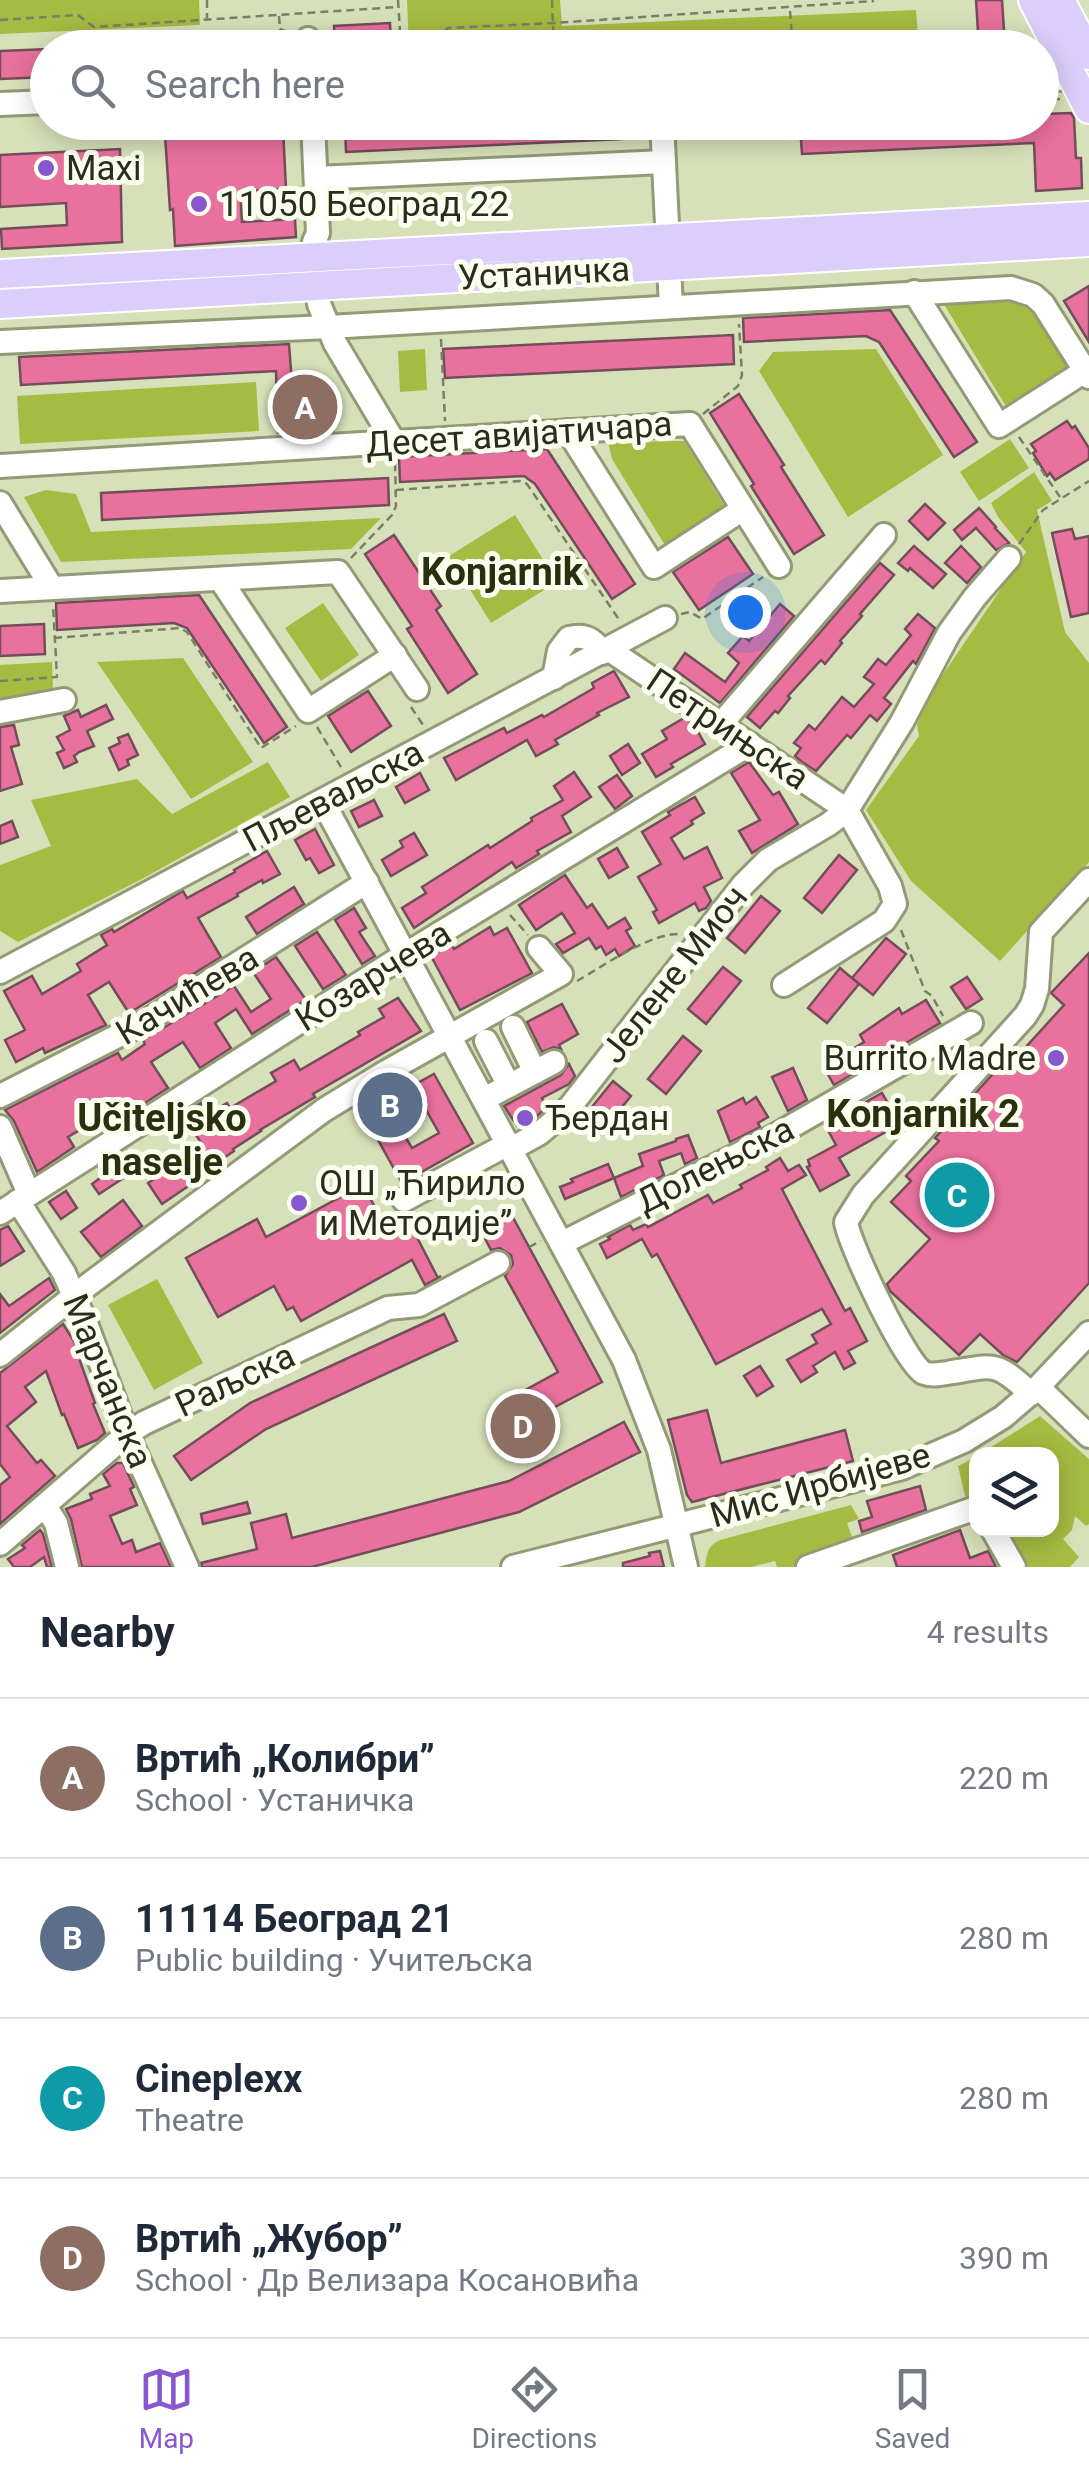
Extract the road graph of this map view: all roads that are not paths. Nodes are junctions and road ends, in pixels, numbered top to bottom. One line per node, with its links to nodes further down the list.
1 (1034, 0): 3 (main road)
2 (1060, 0): 5 (main road)
3 (1050, 30)
4 (1059, 47): 5 (main road)
5 (1079, 85)
6 (30, 103): 7 (street)
7 (0, 104)
8 (314, 140): 11 (street)
9 (663, 140): 10 (street)
10 (664, 162): 11 (street); 15 (street)
11 (316, 178): 14 (street)
12 (1084, 212): 15 (main road, Устаничка)
13 (1089, 242): 15 (main road, Устаничка)
14 (320, 249): 15 (main road, Устаничка); 16 (main road, Устаничка); 17 (street)
15 (668, 253): 17 (main road, Устаничка); 20 (street)
16 (0, 274)
17 (322, 286): 19 (main road, Устаничка); 21 (street)
18 (914, 292): 20 (street, Устаничка); 23 (street, Устаничка); 23 (street)
19 (0, 304)
20 (672, 307): 21 (street, Устаничка)
21 (326, 321): 22 (street, Устаничка); 25 (street)
22 (0, 342)
23 (1087, 374)
24 (568, 431): 25 (street, Десет авијатичара); 28 (street, Десет авијатичара); 28 (street)
25 (394, 442): 26 (street, Десет авијатичара)
26 (0, 466)
27 (0, 504): 33 (street)
28 (743, 509): 31 (street, Десет авијатичара)
29 (884, 535): 41 (street)
30 (1010, 558): 44 (street)
31 (779, 566)
32 (220, 579): 33 (street); 37 (street); 37 (street)
33 (52, 588): 34 (street)
34 (0, 591)
35 (665, 618): 36 (street, Пљеваљска)
36 (605, 651): 41 (street, Петрињска); 43 (street, Пљеваљска)
37 (395, 655): 38 (street)
38 (411, 693)
39 (64, 700): 40 (street)
40 (0, 712)
41 (720, 724): 42 (street, Петрињска)
42 (750, 744): 44 (street, Петрињска); 48 (street, Козарчева)
43 (323, 802): 46 (street); 49 (street, Пљеваљска)
44 (847, 810): 50 (street); 59 (street, Јелене Миоч)
45 (1089, 880): 67 (street)
46 (367, 882): 48 (street); 56 (street, Качићева)
47 (539, 948): 53 (street)
48 (406, 954): 53 (street); 61 (street, Козарчева)
49 (0, 972)
50 (784, 985)
51 (512, 1028): 55 (street)
52 (962, 1028): 62 (street, Долењска)
53 (449, 1036): 57 (street); 64 (street)
54 (486, 1042): 55 (street)
55 (509, 1086): 57 (street)
56 (0, 1096)
57 (484, 1099): 59 (street)
58 (0, 1127): 61 (street, Марчанска)
59 (509, 1146): 60 (street, Јелене Миоч); 62 (street)
60 (404, 1200)
61 (16, 1203): 64 (street, Марчанска)
62 (562, 1243): 73 (street)
63 (498, 1263): 70 (street, Раљска)
64 (74, 1296): 66 (street); 70 (street, Марчанска)
65 (1089, 1333): 67 (street, Мис Ирбијеве)
66 (0, 1354)
67 (1034, 1391): 69 (street); 73 (street, Мис Ирбијеве)
68 (1089, 1402): 69 (street)
69 (1080, 1428)
70 (127, 1434): 71 (street, Раљска); 77 (street, Марчанска)
71 (45, 1506): 75 (street, Раљска); 76 (street)
72 (969, 1510): 80 (street)
73 (678, 1526): 78 (street, Мис Ирбијеве); 79 (street)
74 (996, 1537): 81 (street)
75 (0, 1544)
76 (67, 1567)
77 (187, 1567)
78 (513, 1567)
79 (686, 1567)
80 (808, 1567)
81 (1014, 1567)

